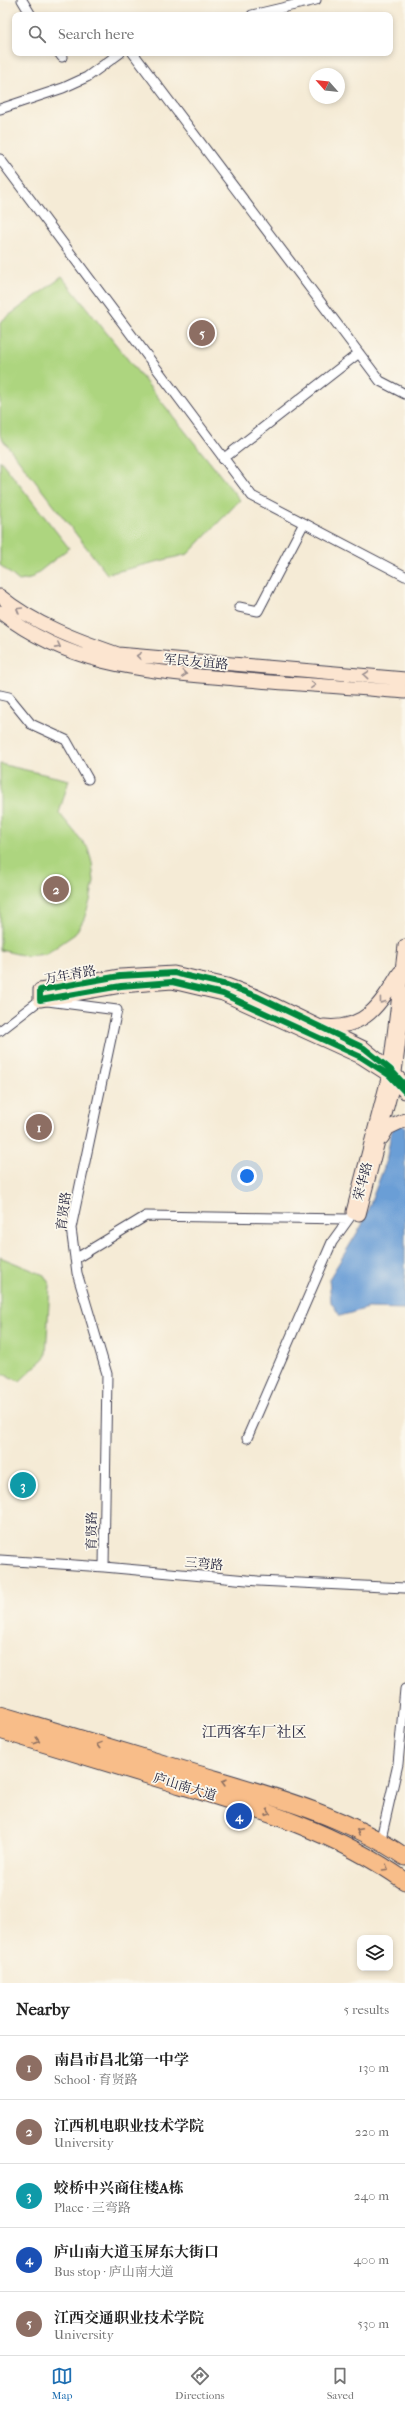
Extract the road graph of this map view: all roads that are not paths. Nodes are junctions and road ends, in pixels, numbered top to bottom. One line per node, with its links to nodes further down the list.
1 (22, 0): 3 (street)
2 (316, 0): 4 (street)
3 (29, 12)
4 (265, 12)
5 (116, 56): 7 (street)
6 (135, 56): 9 (street)
7 (0, 109)
8 (0, 159): 11 (street)
9 (359, 353): 10 (street); 11 (street)
10 (405, 394)
11 (224, 459): 12 (street)
12 (304, 524): 13 (street); 15 (street)
13 (405, 576)
14 (0, 596): 17 (street, 军民友谊路, one-way to 14)
15 (239, 607)
16 (0, 612): 18 (street, 军民友谊路, one-way to 18)
17 (405, 679)
18 (405, 692)
19 (0, 695): 20 (street)
20 (88, 779)
21 (405, 946): 22 (street, 荣华路)
22 (402, 968): 25 (street, one-way to 25); 27 (street, 荣华路)
23 (405, 993): 27 (street, 荣华路)
24 (40, 1000): 25 (street, 万年青路); 26 (street); 27 (street, 万年青路); 32 (street, 育贤路)
25 (318, 1026): 27 (street, 万年青路)
26 (0, 1031)
27 (395, 1077): 28 (street, 万年青路); 30 (street, 荣华路); 31 (street, 荣华路)
28 (405, 1092)
29 (405, 1120): 30 (street)
30 (376, 1149): 31 (street, 荣华路)
31 (351, 1216): 32 (street); 33 (street)
32 (75, 1259): 35 (street, 育贤路)
33 (248, 1438)
34 (0, 1560): 35 (street, 三弯路)
35 (104, 1567): 36 (street, 三弯路)
36 (405, 1588)
37 (405, 1689): 40 (street)
38 (0, 1715): 40 (highway, 庐山南大道, one-way to 38)
39 (0, 1730): 42 (highway, 庐山南大道, one-way to 42)
40 (380, 1843): 41 (highway, 庐山南大道)
41 (405, 1857)
42 (405, 1881)

